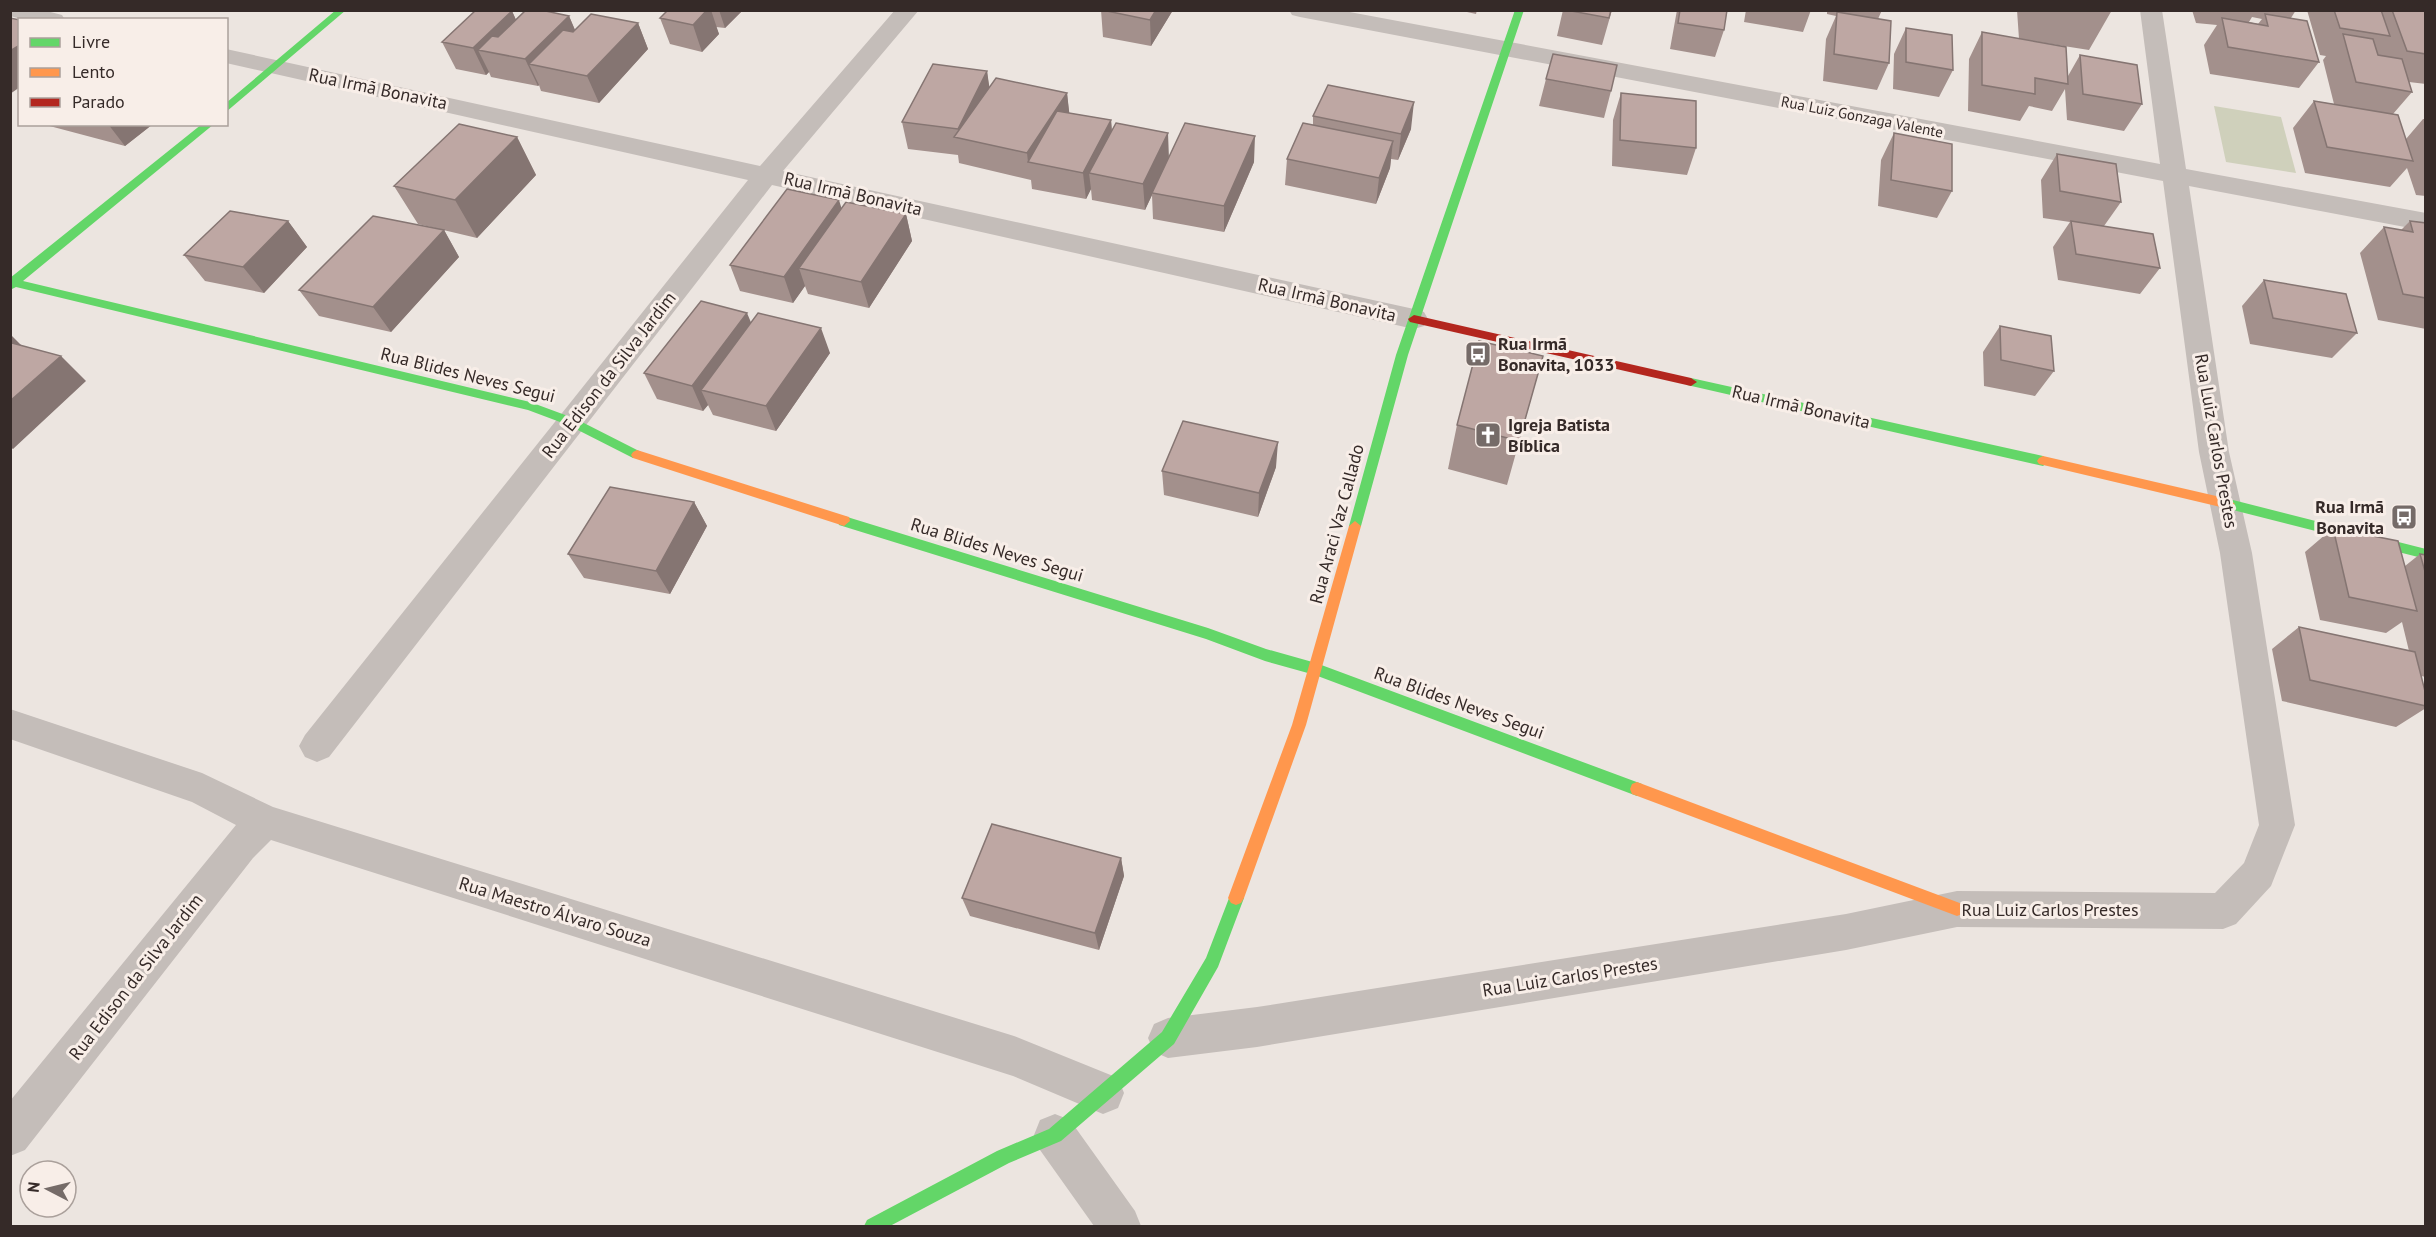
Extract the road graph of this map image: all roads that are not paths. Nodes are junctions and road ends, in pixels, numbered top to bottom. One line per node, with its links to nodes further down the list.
1 (14, 10): 7 (street)
2 (342, 10): 10 (main road)
3 (908, 10): 13 (street, Rua Edison da Silva Jardim)
4 (1300, 10): 8 (street, Rua Luiz Gonzaga Valente)
5 (1520, 10): 8 (main road, Rua Araci Vaz Callado)
6 (2151, 10): 14 (street, Rua Luiz Carlos Prestes)
7 (46, 18)
8 (1506, 50): 14 (street, Rua Luiz Gonzaga Valente); 17 (main road, Rua Araci Vaz Callado)
9 (228, 56): 10 (street, Rua Irmã Bonavita)
10 (277, 67): 11 (main road); 13 (street, Rua Irmã Bonavita)
11 (228, 108)
12 (207, 126): 16 (main road)
13 (766, 174): 17 (street, Rua Irmã Bonavita); 18 (street, Rua Edison da Silva Jardim)
14 (2174, 176): 15 (street, Rua Luiz Gonzaga Valente); 19 (street, Rua Luiz Carlos Prestes)
15 (2426, 222)
16 (12, 284): 18 (main road, Rua Blides Neves Segui)
17 (1414, 319): 19 (main road, Rua Irmã Bonavita); 21 (main road, Rua Araci Vaz Callado)
18 (572, 422): 21 (main road, Rua Blides Neves Segui); 23 (street, Rua Edison da Silva Jardim)
19 (2227, 503): 20 (main road, Rua Irmã Bonavita); 25 (street, Rua Luiz Carlos Prestes)
20 (2426, 554)
21 (1316, 669): 25 (main road, Rua Blides Neves Segui); 26 (main road, Rua Araci Vaz Callado)
22 (10, 724): 24 (street, Rua Maestro Álvaro Souza)
23 (317, 746)
24 (265, 821): 27 (street, Rua Maestro Álvaro Souza); 28 (street, Rua Edison da Silva Jardim)
25 (1957, 909): 26 (street, Rua Luiz Carlos Prestes)
26 (1168, 1038): 27 (main road)
27 (1103, 1094): 29 (main road)
28 (10, 1135)
29 (1055, 1135): 30 (main road); 31 (street)
30 (872, 1226)
31 (1120, 1227)

